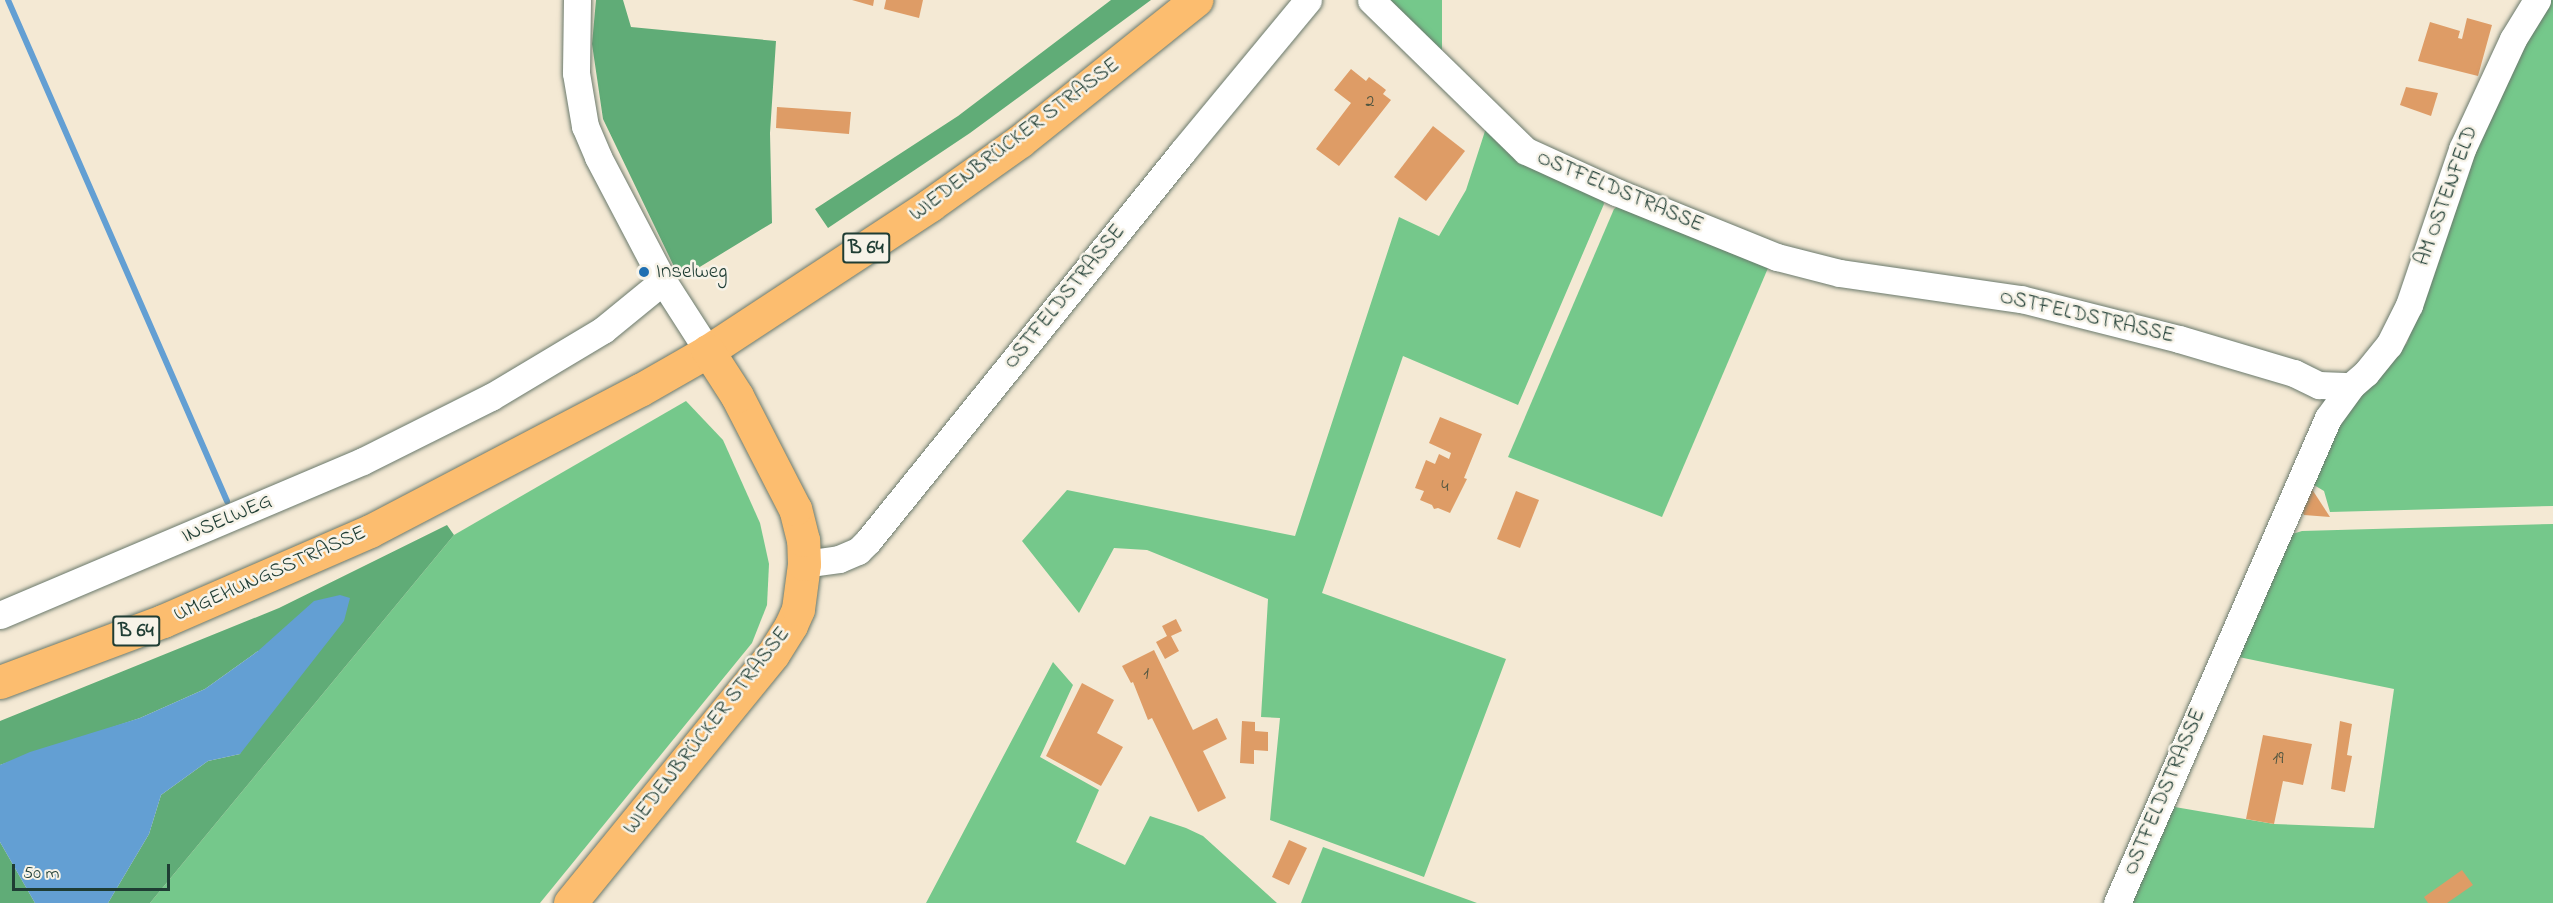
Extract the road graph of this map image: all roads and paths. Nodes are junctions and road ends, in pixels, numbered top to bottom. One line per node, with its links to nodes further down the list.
1 (577, 0): 6 (street)
2 (1196, 0): 7 (main road, WIEDENBRÜCKER STRASSE / B 64)
3 (1308, 0): 12 (street, OSTFELDSTRASSE)
4 (1371, 0): 8 (street, OSTFELDSTRASSE)
5 (2537, 0): 9 (street, AM OSTENFELD)
6 (663, 281): 7 (street); 13 (street, INSELWEG)
7 (708, 351): 11 (main road, WIEDENBRÜCKER STRASSE / B 64); 12 (main road, WIEDENBRÜCKER STRASSE)
8 (2319, 385): 9 (street); 10 (street)
9 (2351, 386): 10 (street, AM OSTENFELD)
10 (2328, 418): 16 (street, OSTFELDSTRASSE)
11 (468, 482): 14 (main road, UMGEHUNGSSTRASSE / B 64)
12 (804, 564): 15 (main road, WIEDENBRÜCKER STRASSE)
13 (0, 615)
14 (0, 682)
15 (570, 903)
16 (2117, 903)

